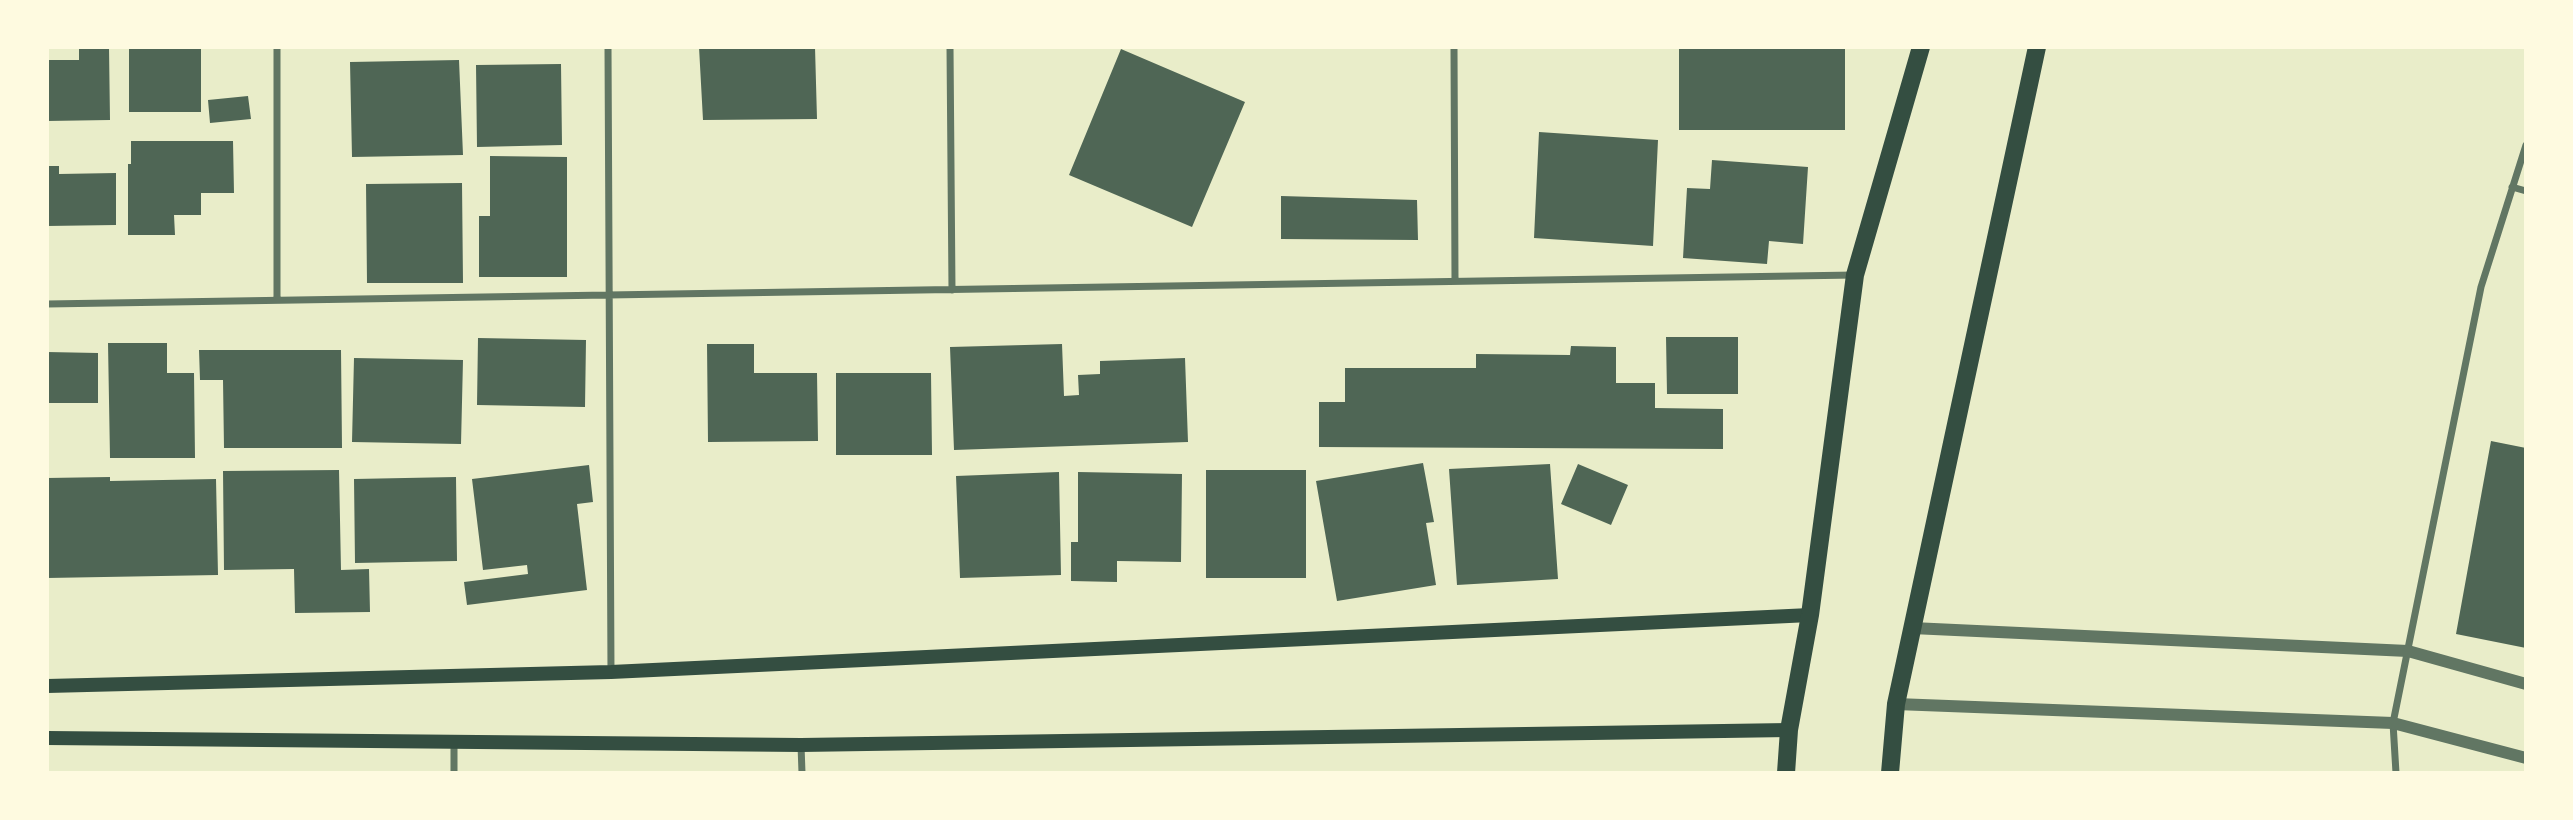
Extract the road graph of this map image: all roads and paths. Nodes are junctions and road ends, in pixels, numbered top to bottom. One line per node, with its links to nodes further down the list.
1 (277, 47): 14 (street)
2 (608, 47): 13 (street)
3 (950, 47): 12 (street)
4 (1454, 47): 11 (street)
5 (1921, 47): 10 (main road)
6 (2037, 47): 17 (main road)
7 (2526, 145): 8 (street)
8 (2512, 187): 9 (street); 18 (street)
9 (2526, 191)
10 (1855, 275): 11 (street); 16 (main road)
11 (1455, 281): 12 (street)
12 (952, 290): 13 (street)
13 (611, 295): 14 (street); 19 (street)
14 (277, 300): 15 (street)
15 (47, 304)
16 (1810, 615): 19 (main road); 24 (main road)
17 (1912, 628): 18 (street); 22 (main road)
18 (2408, 651): 20 (street); 23 (street)
19 (611, 672): 21 (main road)
20 (2526, 684)
21 (47, 686)
22 (1896, 704): 23 (street); 32 (main road)
23 (2393, 723): 28 (street); 33 (street)
24 (1789, 730): 27 (main road); 31 (main road)
25 (47, 738): 26 (main road)
26 (454, 742): 27 (main road); 29 (street)
27 (802, 745): 30 (street)
28 (2526, 758)
29 (454, 773)
30 (802, 773)
31 (1786, 773)
32 (1890, 773)
33 (2396, 773)

